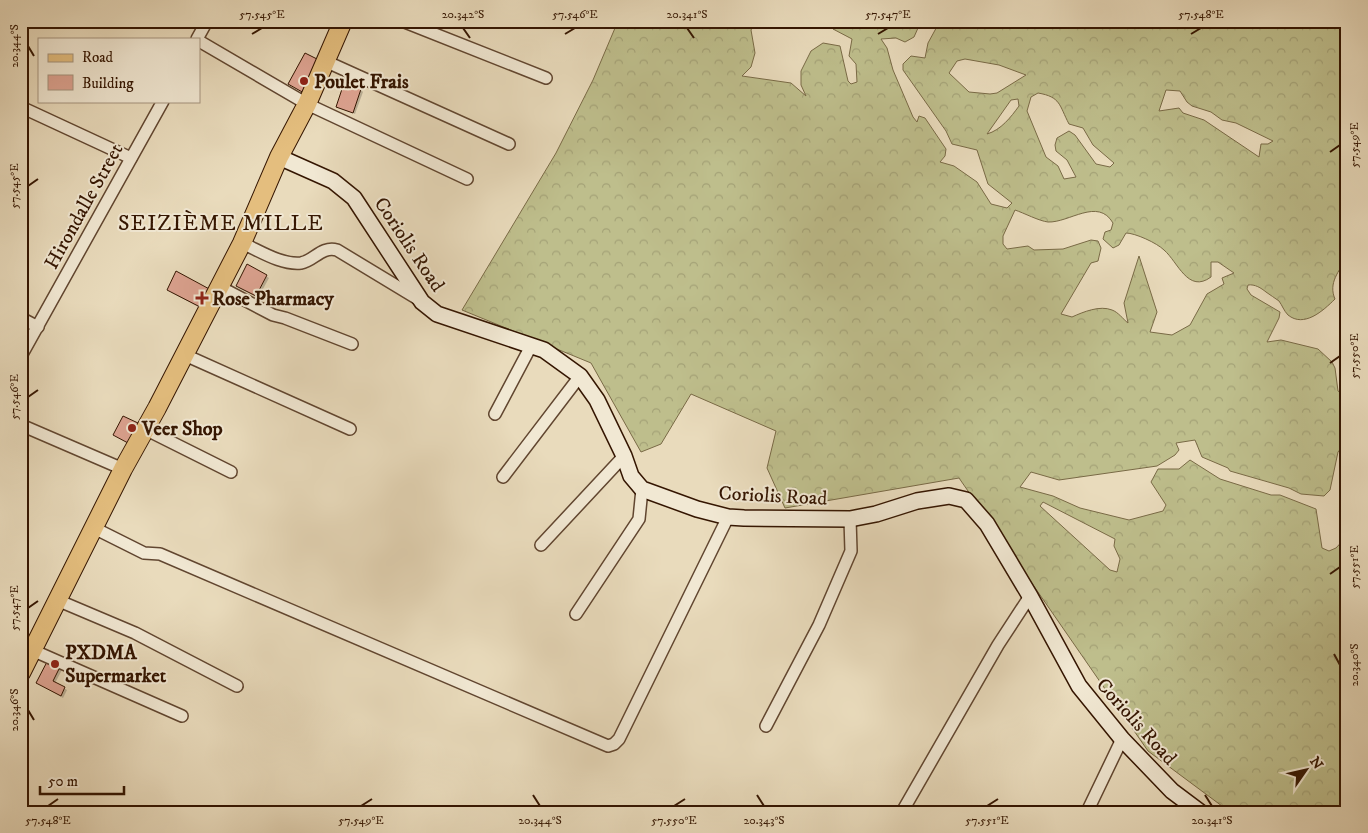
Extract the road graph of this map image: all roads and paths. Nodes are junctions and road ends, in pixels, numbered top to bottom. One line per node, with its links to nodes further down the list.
1 (207, 21): 4 (street)
2 (343, 21): 6 (main road)
3 (402, 21): 7 (street)
4 (199, 38)
5 (200, 41): 9 (street)
6 (325, 61): 9 (main road); 11 (street)
7 (546, 78)
8 (162, 102): 13 (street, Hirondalle Street)
9 (306, 104): 12 (main road); 14 (street)
10 (21, 107): 13 (street)
11 (509, 144)
12 (279, 157): 15 (main road); 17 (main road, Coriolis Road)
13 (131, 158): 19 (street, Hirondalle Street)
14 (467, 179)
15 (242, 243): 16 (main road); 17 (street)
16 (220, 287): 20 (street); 22 (main road)
17 (422, 302): 21 (main road, Coriolis Road)
18 (21, 318): 19 (street)
19 (38, 326): 23 (street, Hirondalle Street)
20 (352, 344)
21 (531, 346): 24 (main road, Coriolis Road); 25 (street)
22 (185, 355): 27 (main road); 28 (street)
23 (21, 356)
24 (580, 376): 29 (main road, Coriolis Road); 32 (street)
25 (495, 414)
26 (21, 425): 30 (street)
27 (145, 429): 30 (main road); 31 (street)
28 (350, 429)
29 (624, 456): 33 (main road, Coriolis Road); 37 (street)
30 (123, 469): 36 (main road)
31 (230, 472)
32 (503, 477)
33 (642, 489): 34 (main road, Coriolis Road); 40 (street)
34 (728, 517): 35 (main road, Coriolis Road); 36 (street)
35 (850, 519): 38 (main road, Coriolis Road); 45 (street)
36 (94, 528): 39 (main road)
37 (541, 545)
38 (1030, 596): 46 (main road, Coriolis Road); 47 (street)
39 (57, 600): 41 (main road); 43 (street)
40 (576, 614)
41 (32, 650): 42 (main road); 44 (street)
42 (21, 673)
43 (237, 686)
44 (182, 716)
45 (766, 726)
46 (1122, 739): 48 (street); 49 (main road, Coriolis Road)
47 (902, 812)
48 (1087, 812)
49 (1200, 812)

